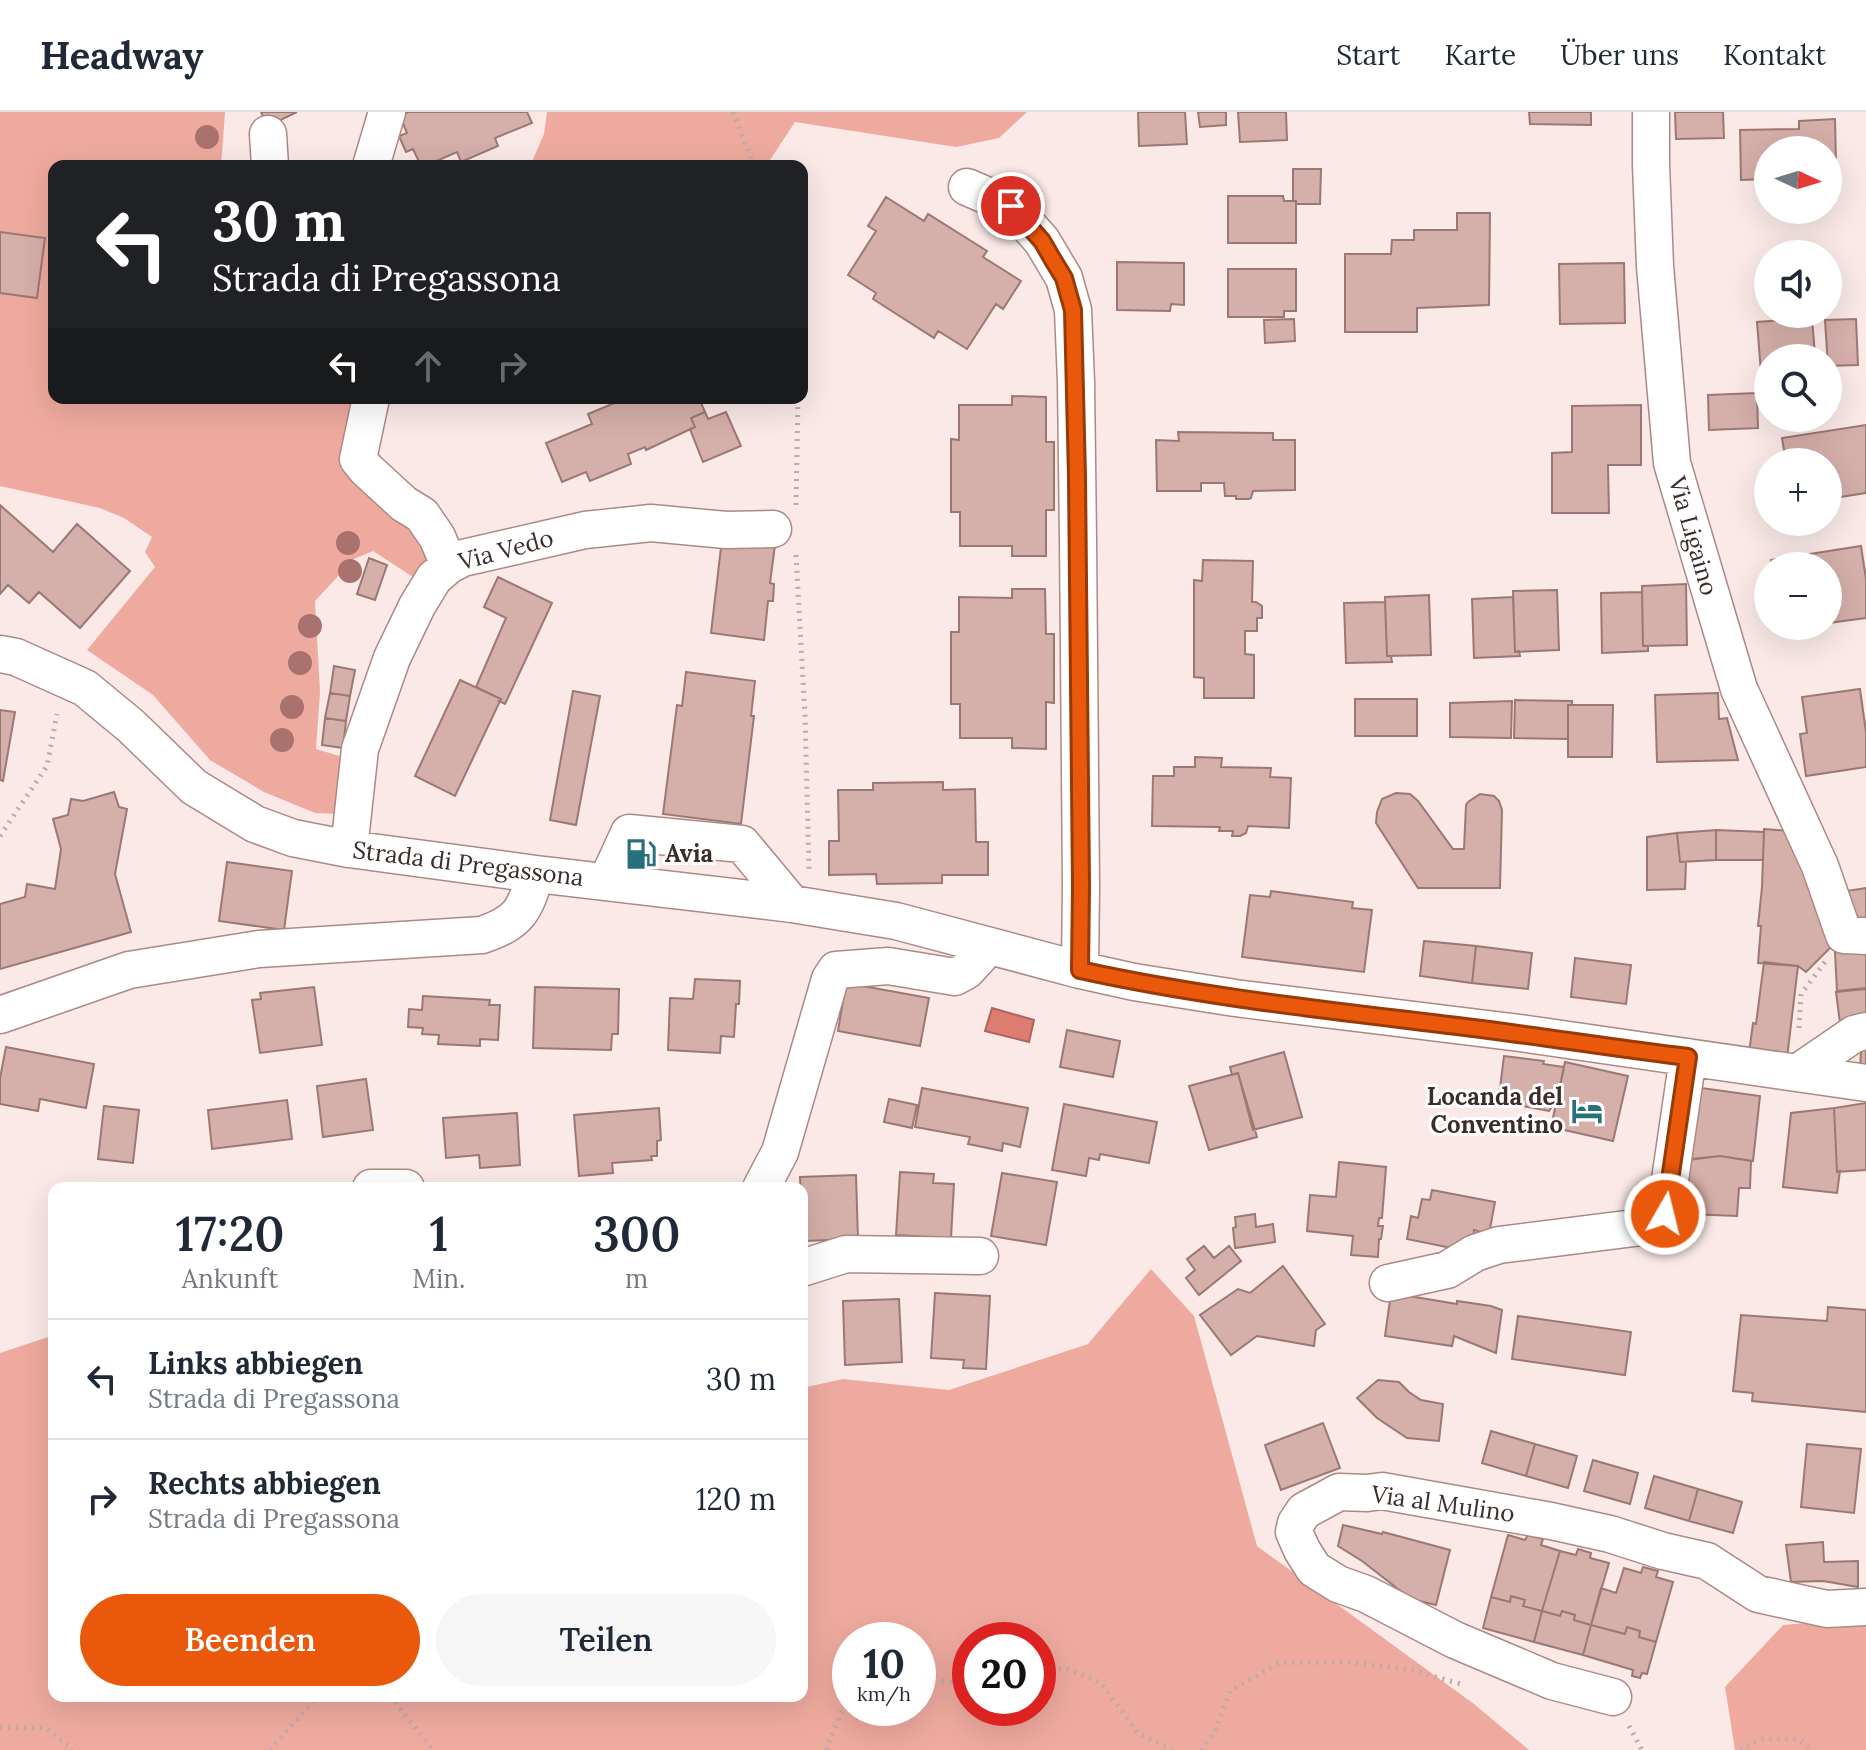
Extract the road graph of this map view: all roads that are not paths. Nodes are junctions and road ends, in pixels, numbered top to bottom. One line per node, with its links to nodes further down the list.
1 (387, 112): 3 (street)
2 (1651, 112): 13 (street, Via Ligaino)
3 (373, 160)
4 (967, 187): 15 (street)
5 (370, 404): 7 (street)
6 (788, 529): 7 (street, Via Vedo)
7 (449, 565): 9 (street, Via Vedo)
8 (0, 654): 9 (street, Strada di Pregassona)
9 (349, 849): 10 (street, Strada di Pregassona)
10 (536, 874): 11 (street, Strada di Pregassona); 16 (street)
11 (607, 881): 12 (street, Strada di Pregassona); 12 (street)
12 (801, 905): 14 (street, Strada di Pregassona)
13 (1855, 936)
14 (989, 946): 15 (street, Strada di Pregassona); 21 (street)
15 (1080, 970): 18 (street, Strada di Pregassona)
16 (0, 1015)
17 (1866, 1031): 19 (street)
18 (1688, 1057): 19 (street, Strada di Pregassona); 24 (street)
19 (1797, 1073): 20 (street, Strada di Pregassona)
20 (1866, 1083)
21 (764, 1182)
22 (980, 1256): 23 (street)
23 (808, 1266)
24 (1388, 1283)
25 (1866, 1607): 26 (street, Via al Mulino)
26 (1613, 1697)

